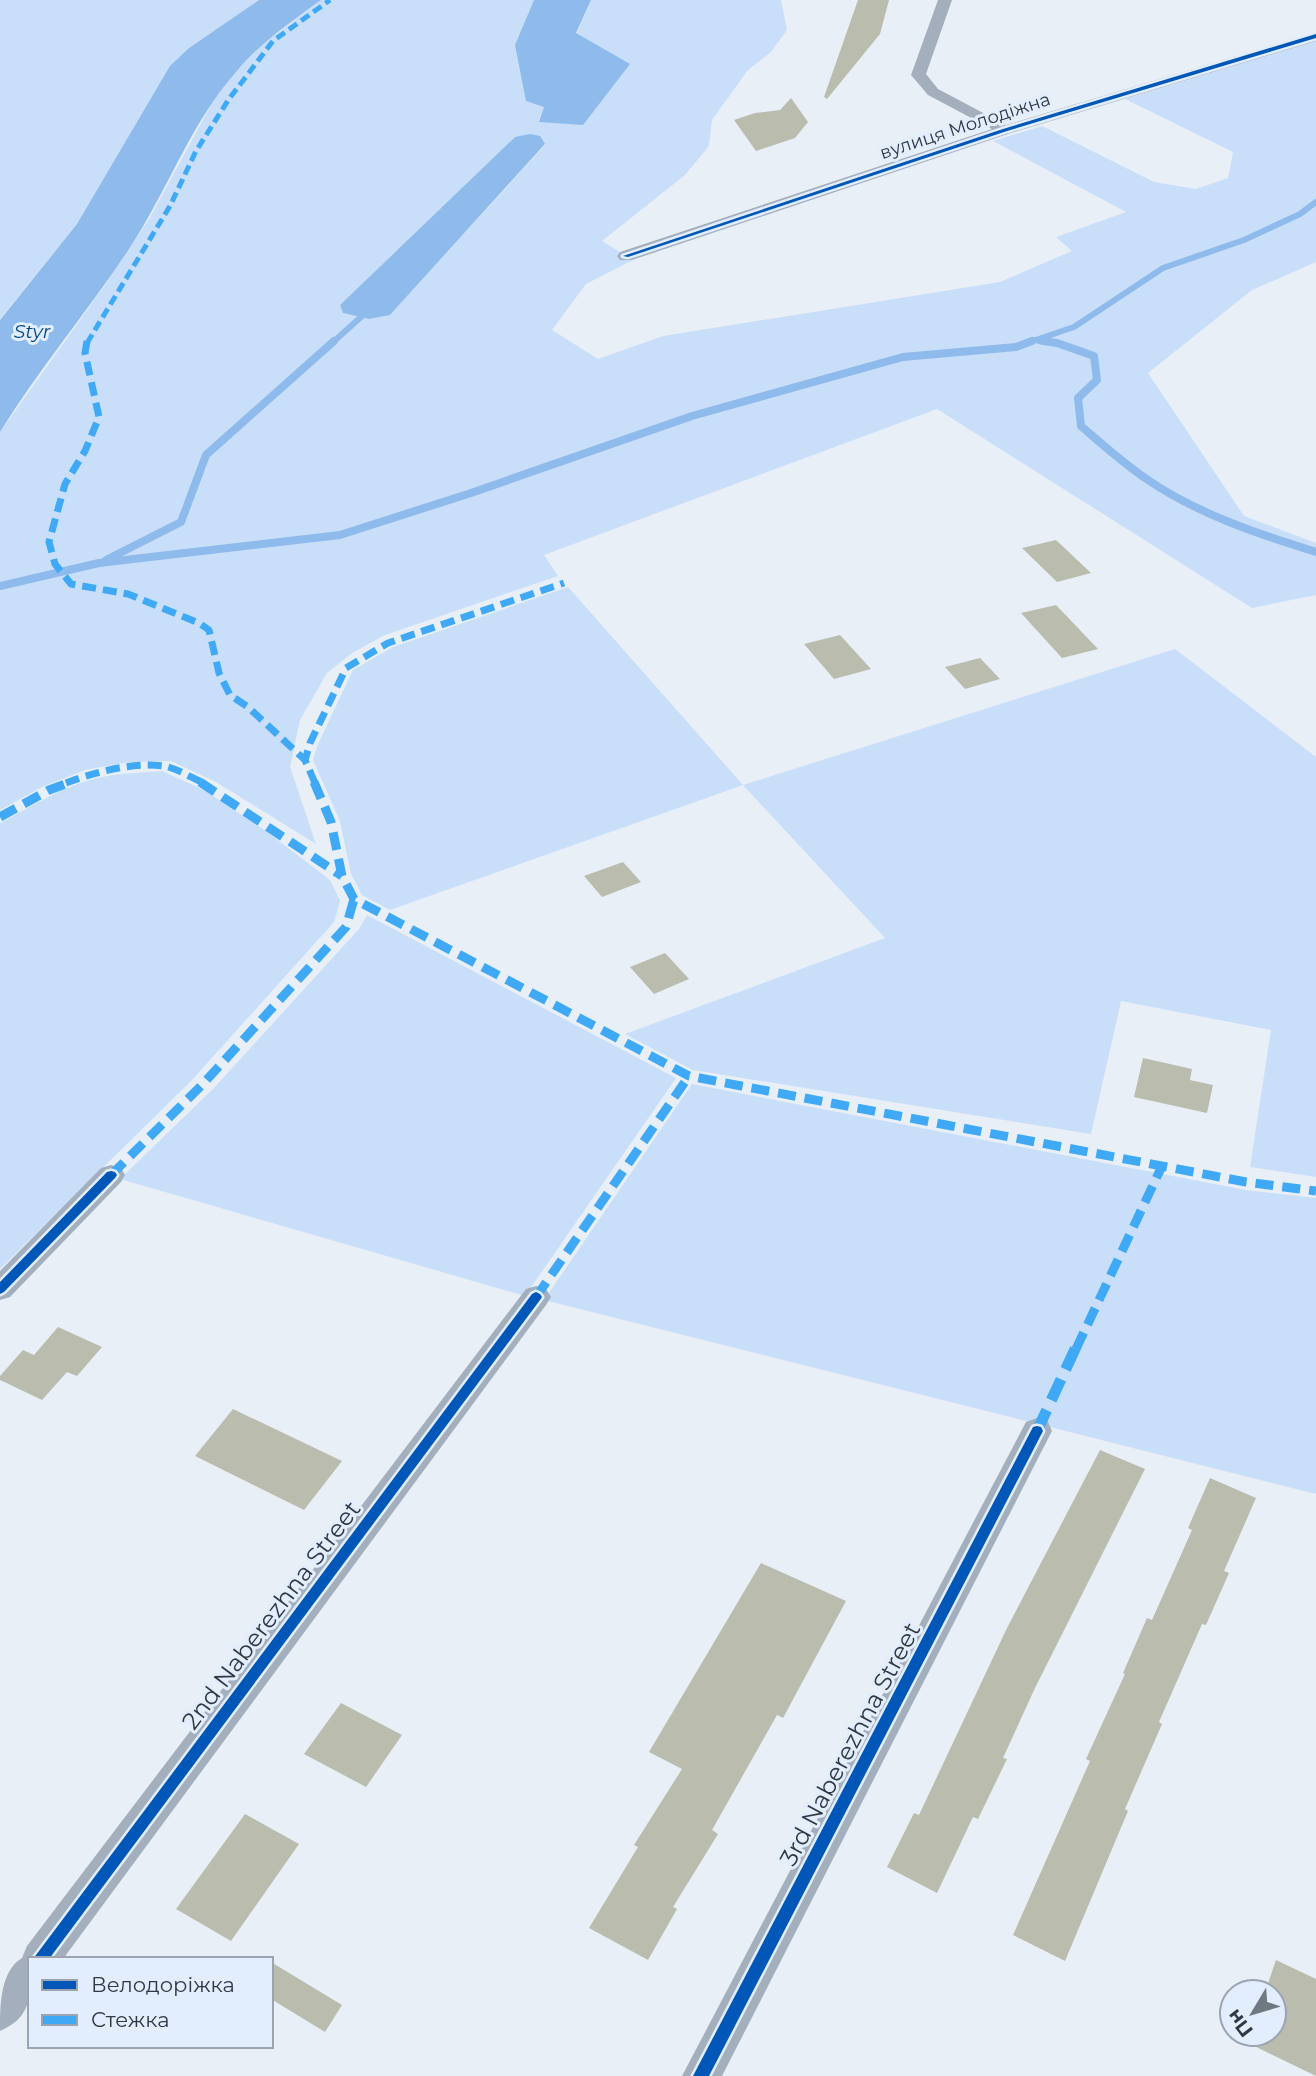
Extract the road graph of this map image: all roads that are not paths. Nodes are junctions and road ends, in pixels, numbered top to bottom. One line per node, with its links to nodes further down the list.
1 (945, 0): 3 (street)
2 (1316, 36): 3 (street, вулиця Молодіжна)
3 (1005, 130): 4 (street, вулиця Молодіжна)
4 (626, 256)
5 (111, 1175): 6 (street)
6 (0, 1289)
7 (536, 1297): 9 (street, 2nd Naberezhna Street)
8 (1037, 1431): 12 (street, 3rd Naberezhna Street)
9 (41, 1957)
10 (28, 1976): 11 (street)
11 (0, 2012)
12 (701, 2076)

